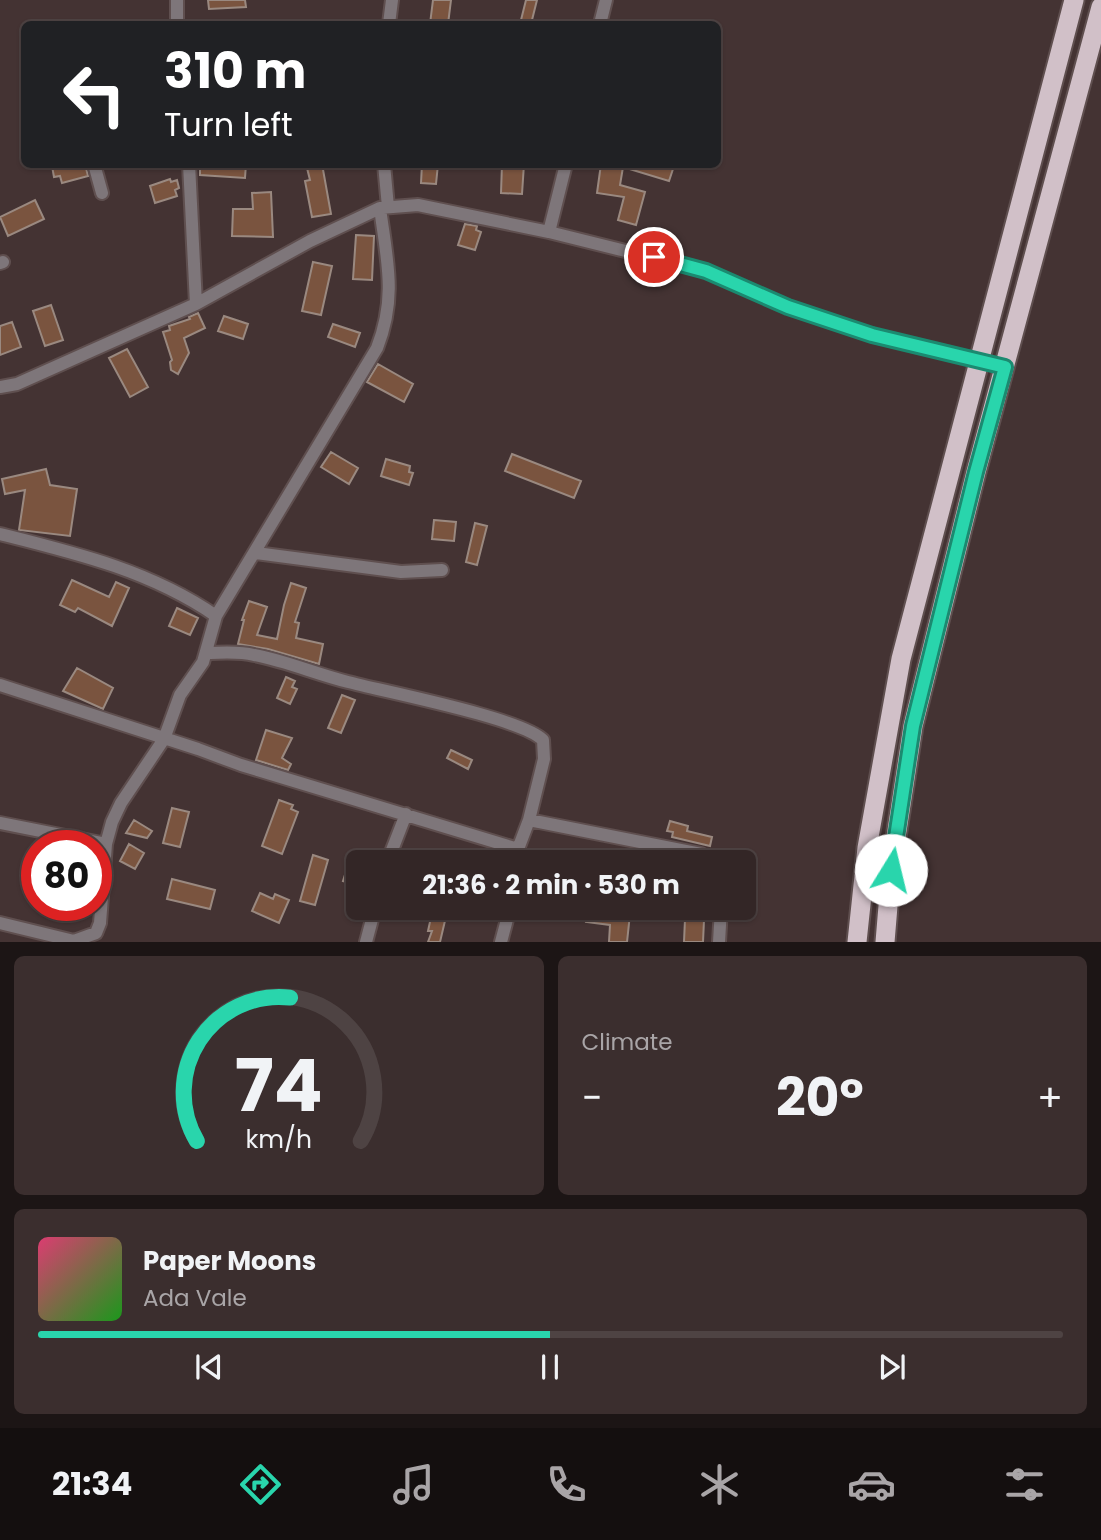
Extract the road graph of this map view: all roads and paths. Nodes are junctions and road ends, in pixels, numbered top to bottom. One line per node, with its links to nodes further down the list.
1 (177, 0): 6 (street)
2 (392, 0): 7 (street)
3 (606, 0): 8 (street)
4 (1074, 0): 17 (highway)
5 (1101, 7): 18 (highway)
6 (177, 21)
7 (389, 21)
8 (601, 21)
9 (95, 168): 13 (street)
10 (189, 168): 16 (street)
11 (384, 168): 14 (street)
12 (565, 168): 15 (street)
13 (102, 193)
14 (384, 207): 15 (street); 16 (street); 21 (street)
15 (549, 232): 17 (street)
16 (196, 304): 19 (street)
17 (977, 362): 18 (street); 44 (highway)
18 (1005, 367): 45 (highway)
19 (0, 387)
20 (0, 534): 23 (street)
21 (256, 553): 22 (street); 23 (street)
22 (442, 570)
23 (216, 616): 24 (street)
24 (206, 653): 26 (street); 28 (street)
25 (0, 685): 26 (street)
26 (164, 739): 27 (street); 31 (street)
27 (405, 814): 32 (street); 33 (street)
28 (529, 820): 34 (street); 35 (street)
29 (0, 823): 30 (street)
30 (35, 830)
31 (111, 830)
32 (392, 850)
33 (501, 850)
34 (519, 850)
35 (681, 850)
36 (372, 920): 41 (street)
37 (507, 920): 42 (street)
38 (720, 920): 43 (street)
39 (100, 921): 40 (street)
40 (0, 923)
41 (366, 942)
42 (501, 942)
43 (719, 942)
44 (857, 942)
45 (886, 942)

